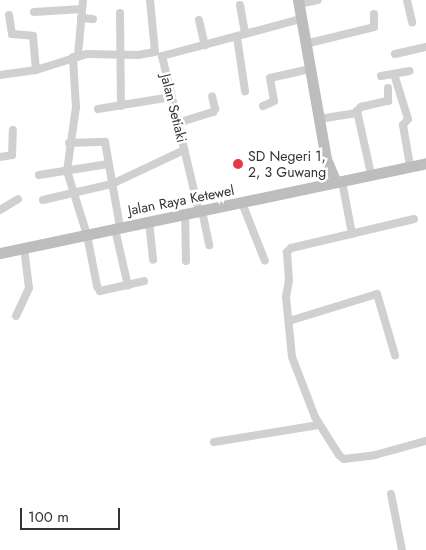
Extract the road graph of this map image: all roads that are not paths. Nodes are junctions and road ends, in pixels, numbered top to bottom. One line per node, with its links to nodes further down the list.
1 (83, 0): 7 (street)
2 (150, 0): 21 (street)
3 (318, 0): 5 (street)
4 (407, 0): 16 (street)
5 (298, 2): 14 (main road)
6 (240, 5): 17 (street)
7 (82, 9): 8 (street); 12 (street)
8 (34, 12)
9 (120, 13): 22 (street)
10 (374, 14): 18 (street)
11 (9, 16): 27 (street)
12 (81, 18): 13 (street); 24 (street)
13 (94, 19)
14 (301, 19): 17 (street, Jalan Setiaki); 18 (main road)
15 (199, 20): 19 (street)
16 (412, 22)
17 (241, 35): 19 (street, Jalan Setiaki); 33 (street)
18 (305, 44): 26 (main road)
19 (205, 45): 25 (street, Jalan Setiaki)
20 (426, 46): 23 (street)
21 (155, 52): 22 (street); 25 (street)
22 (119, 54): 24 (street); 36 (street)
23 (396, 54)
24 (76, 56): 27 (street); 43 (street)
25 (162, 56): 35 (street, Jalan Setiaki)
26 (310, 69): 37 (street); 40 (main road)
27 (36, 70): 30 (street)
28 (410, 71): 29 (street)
29 (394, 74): 31 (street); 48 (street)
30 (0, 75)
31 (381, 76)
32 (388, 88): 39 (street)
33 (244, 91)
34 (212, 96): 41 (street)
35 (172, 97): 36 (street); 41 (street, Jalan Setiaki)
36 (121, 106): 38 (street)
37 (263, 106)
38 (98, 109)
39 (357, 113): 40 (street); 50 (street)
40 (319, 119): 52 (main road)
41 (177, 123): 44 (street, Jalan Setiaki)
42 (13, 130): 45 (street)
43 (69, 144): 47 (street); 49 (street)
44 (184, 150): 53 (street); 59 (street, Jalan Setiaki)
45 (0, 157)
46 (426, 163): 48 (main road, Jalan Raya Ketewel)
47 (108, 164): 49 (street); 53 (street)
48 (410, 166): 50 (main road, Jalan Raya Ketewel)
49 (67, 171): 51 (street); 54 (street)
50 (371, 174): 52 (main road, Jalan Raya Ketewel)
51 (39, 175)
52 (335, 183): 57 (main road, Jalan Raya Ketewel); 65 (street)
53 (112, 184): 54 (street); 63 (street)
54 (73, 192): 56 (street); 64 (street)
55 (18, 199): 58 (street)
56 (43, 200)
57 (242, 203): 59 (main road, Jalan Raya Ketewel); 71 (street)
58 (0, 210)
59 (201, 211): 60 (main road, Jalan Raya Ketewel); 66 (street, Jalan Setiaki)
60 (185, 213): 62 (main road, Jalan Raya Ketewel); 70 (street)
61 (414, 219): 65 (street)
62 (149, 221): 63 (main road, Jalan Raya Ketewel); 69 (street)
63 (118, 228): 64 (main road, Jalan Raya Ketewel); 73 (street)
64 (87, 234): 67 (main road, Jalan Raya Ketewel); 73 (street)
65 (352, 234): 75 (street)
66 (209, 245)
67 (24, 248): 68 (main road, Jalan Raya Ketewel); 74 (street)
68 (0, 252)
69 (152, 260)
70 (186, 261)
71 (265, 261)
72 (144, 282): 73 (street)
73 (128, 286)
74 (16, 316)
75 (289, 321): 76 (street); 77 (street)
76 (395, 355)
77 (319, 425): 78 (street); 79 (street)
78 (426, 441)
79 (214, 442)
80 (391, 494): 81 (street)
81 (402, 550)

